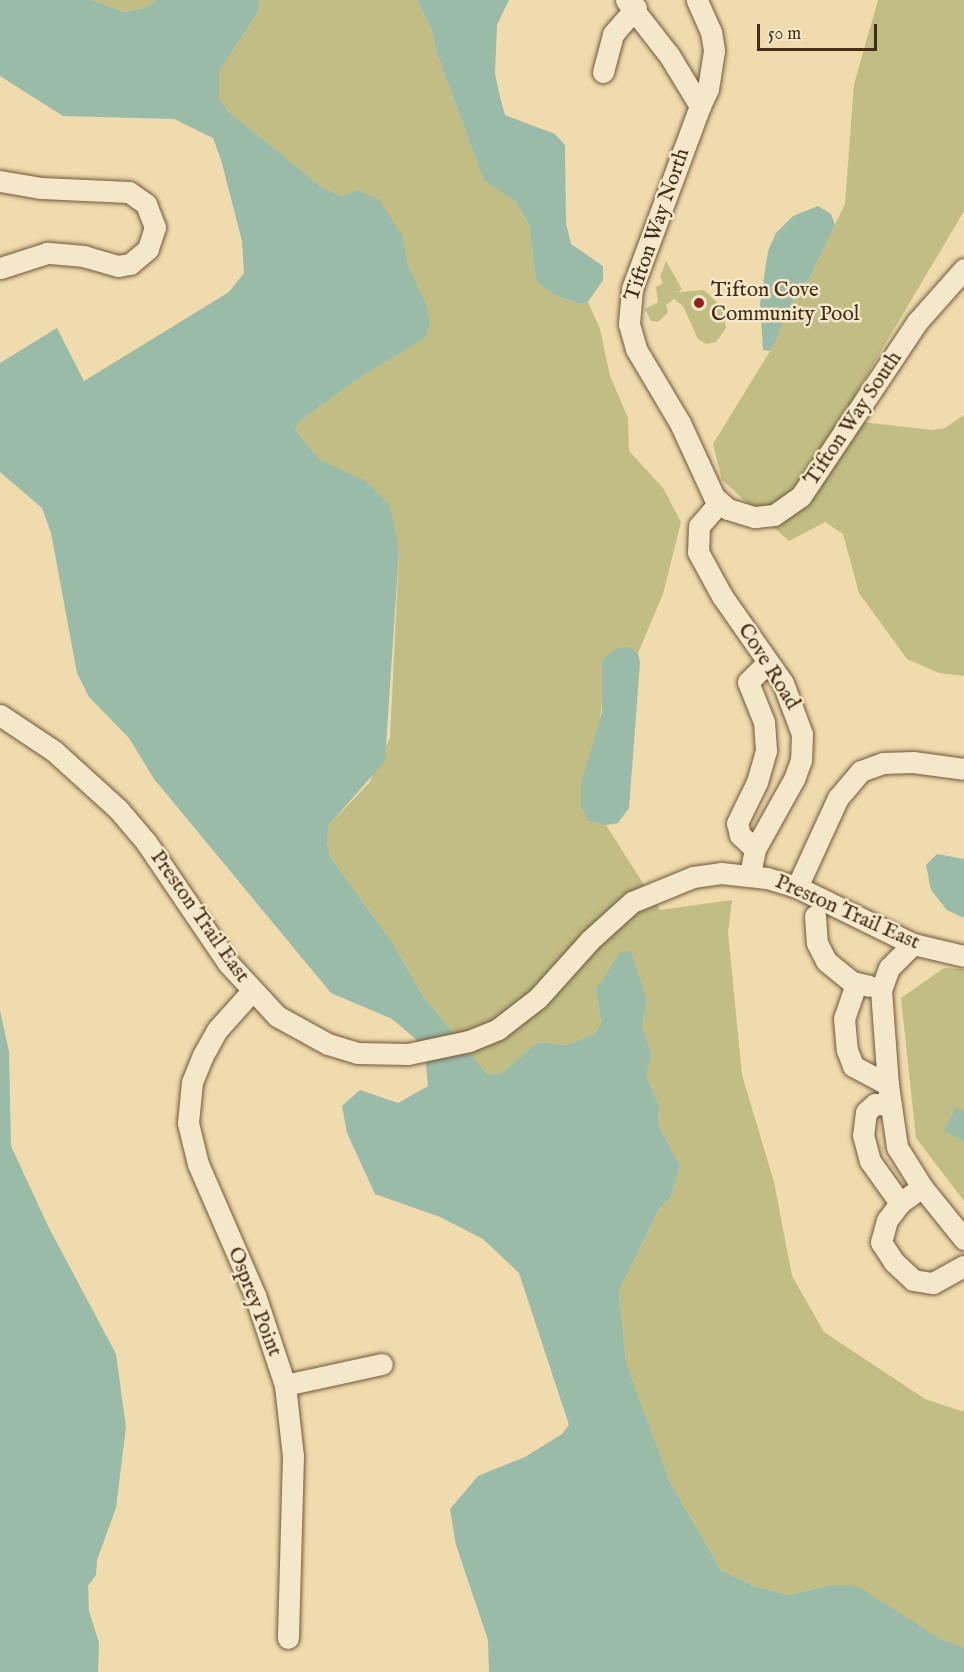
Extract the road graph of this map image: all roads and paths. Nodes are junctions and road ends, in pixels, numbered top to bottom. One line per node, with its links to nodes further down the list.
1 (697, 0): 4 (street, Tifton Way North)
2 (631, 4): 3 (street); 4 (street)
3 (603, 72)
4 (700, 106): 8 (street, Tifton Way North)
5 (0, 182): 7 (street)
6 (964, 264): 8 (street, Tifton Way South)
7 (0, 268)
8 (719, 503): 9 (street, Cove Road)
9 (768, 662): 12 (street, Cove Road); 12 (street)
10 (0, 715): 20 (street, Preston Trail East)
11 (964, 769): 14 (street)
12 (755, 849): 13 (street, Cove Road)
13 (750, 874): 14 (street, Preston Trail East); 20 (street, Preston Trail East)
14 (797, 887): 16 (street, Preston Trail East)
15 (815, 916): 18 (street)
16 (913, 944): 17 (street, Preston Trail East); 19 (street)
17 (964, 956)
18 (856, 984): 19 (street); 21 (street)
19 (880, 990): 21 (street)
20 (252, 991): 27 (street, Osprey Point)
21 (889, 1095): 22 (street); 23 (street)
22 (922, 1187): 23 (street); 24 (street)
23 (900, 1203): 25 (street)
24 (964, 1239)
25 (964, 1266)
26 (382, 1364): 27 (street)
27 (285, 1384): 28 (street, Osprey Point)
28 (288, 1638)

